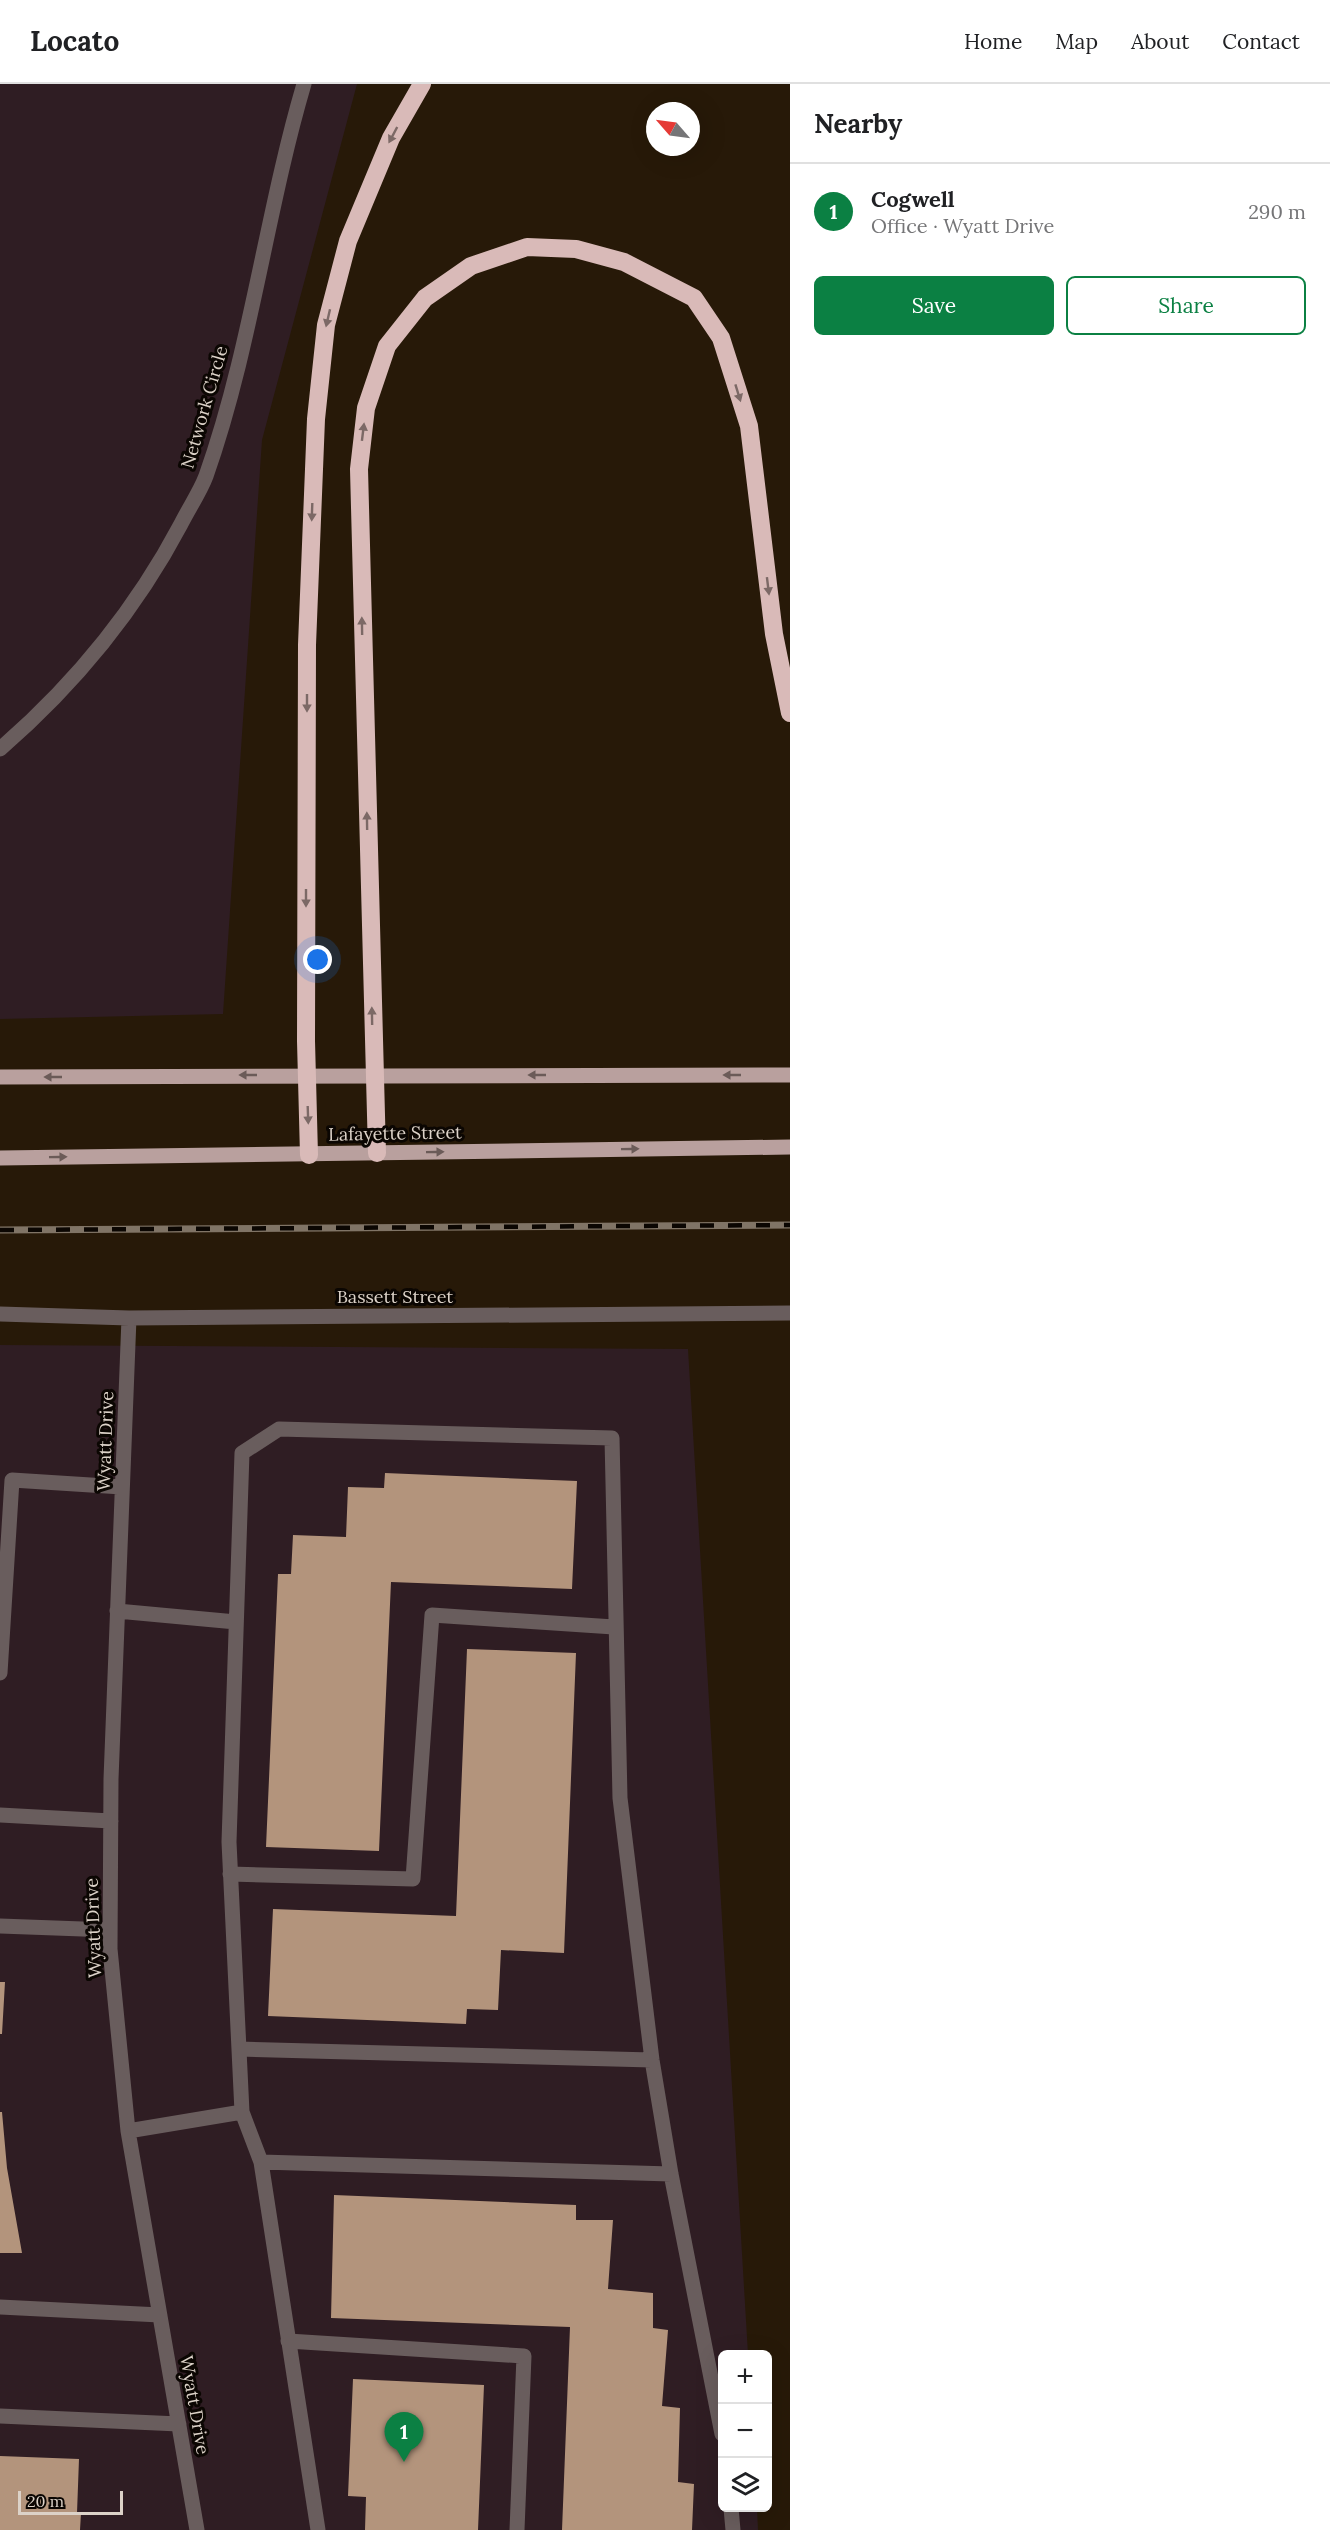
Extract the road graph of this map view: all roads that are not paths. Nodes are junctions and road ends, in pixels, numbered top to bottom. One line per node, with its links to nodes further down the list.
1 (304, 84): 4 (street, Network Circle)
2 (422, 84): 5 (highway, one-way to 5)
3 (790, 713): 6 (highway, one-way to 3)
4 (0, 748)
5 (306, 1075): 6 (main road); 8 (main road, one-way to 8); 11 (highway, one-way to 11)
6 (373, 1075): 7 (main road, one-way to 6); 10 (highway)
7 (790, 1075)
8 (0, 1077)
9 (790, 1147): 10 (main road, Lafayette Street, one-way to 9)
10 (377, 1153): 11 (main road, Lafayette Street)
11 (309, 1155): 12 (main road, Lafayette Street, one-way to 11)
12 (0, 1158)
13 (790, 1313): 15 (street, Bassett Street)
14 (0, 1314): 15 (street, Bassett Street)
15 (129, 1318): 16 (street, Wyatt Drive)
16 (122, 1487): 17 (street, Wyatt Drive); 20 (street)
17 (117, 1611): 18 (street); 22 (street, Wyatt Drive)
18 (236, 1622): 19 (street); 23 (street)
19 (614, 1627): 23 (street); 27 (street)
20 (0, 1673)
21 (0, 1815): 22 (street)
22 (111, 1821): 25 (street, Wyatt Drive)
23 (230, 1874): 26 (street)
24 (0, 1926): 25 (street)
25 (110, 1930): 29 (street, Wyatt Drive)
26 (239, 2049): 27 (street); 28 (street)
27 (652, 2060): 31 (street)
28 (242, 2112): 29 (street); 30 (street)
29 (128, 2131): 33 (street, Wyatt Drive)
30 (261, 2162): 31 (street); 34 (street)
31 (671, 2174): 35 (street)
32 (0, 2307): 33 (street)
33 (160, 2315): 37 (street, Wyatt Drive)
34 (288, 2341): 40 (street); 41 (street)
35 (718, 2409)
36 (0, 2416): 37 (street)
37 (179, 2424): 39 (street, Wyatt Drive)
38 (731, 2512): 42 (street)
39 (197, 2530)
40 (318, 2530)
41 (517, 2530)
42 (733, 2530)

